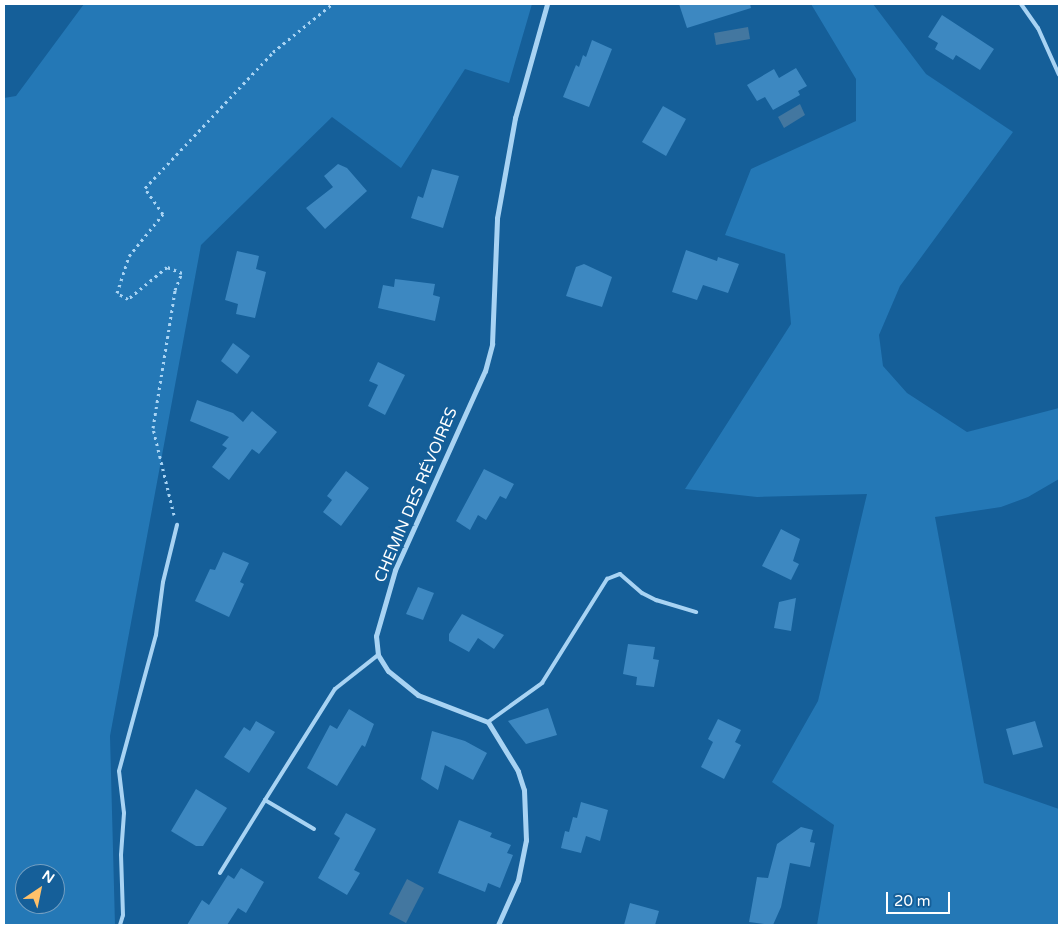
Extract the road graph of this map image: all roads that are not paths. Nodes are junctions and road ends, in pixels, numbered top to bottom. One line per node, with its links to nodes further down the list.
1 (547, 4): 6 (street, CHEMIN DES RÉVOIRES)
2 (1021, 4): 3 (lane)
3 (1059, 75)
4 (177, 525): 11 (lane)
5 (696, 612): 7 (lane)
6 (378, 655): 7 (street); 8 (lane)
7 (488, 722): 12 (street)
8 (264, 800): 9 (lane); 10 (lane)
9 (314, 829)
10 (220, 873)
11 (120, 925)
12 (498, 925)

